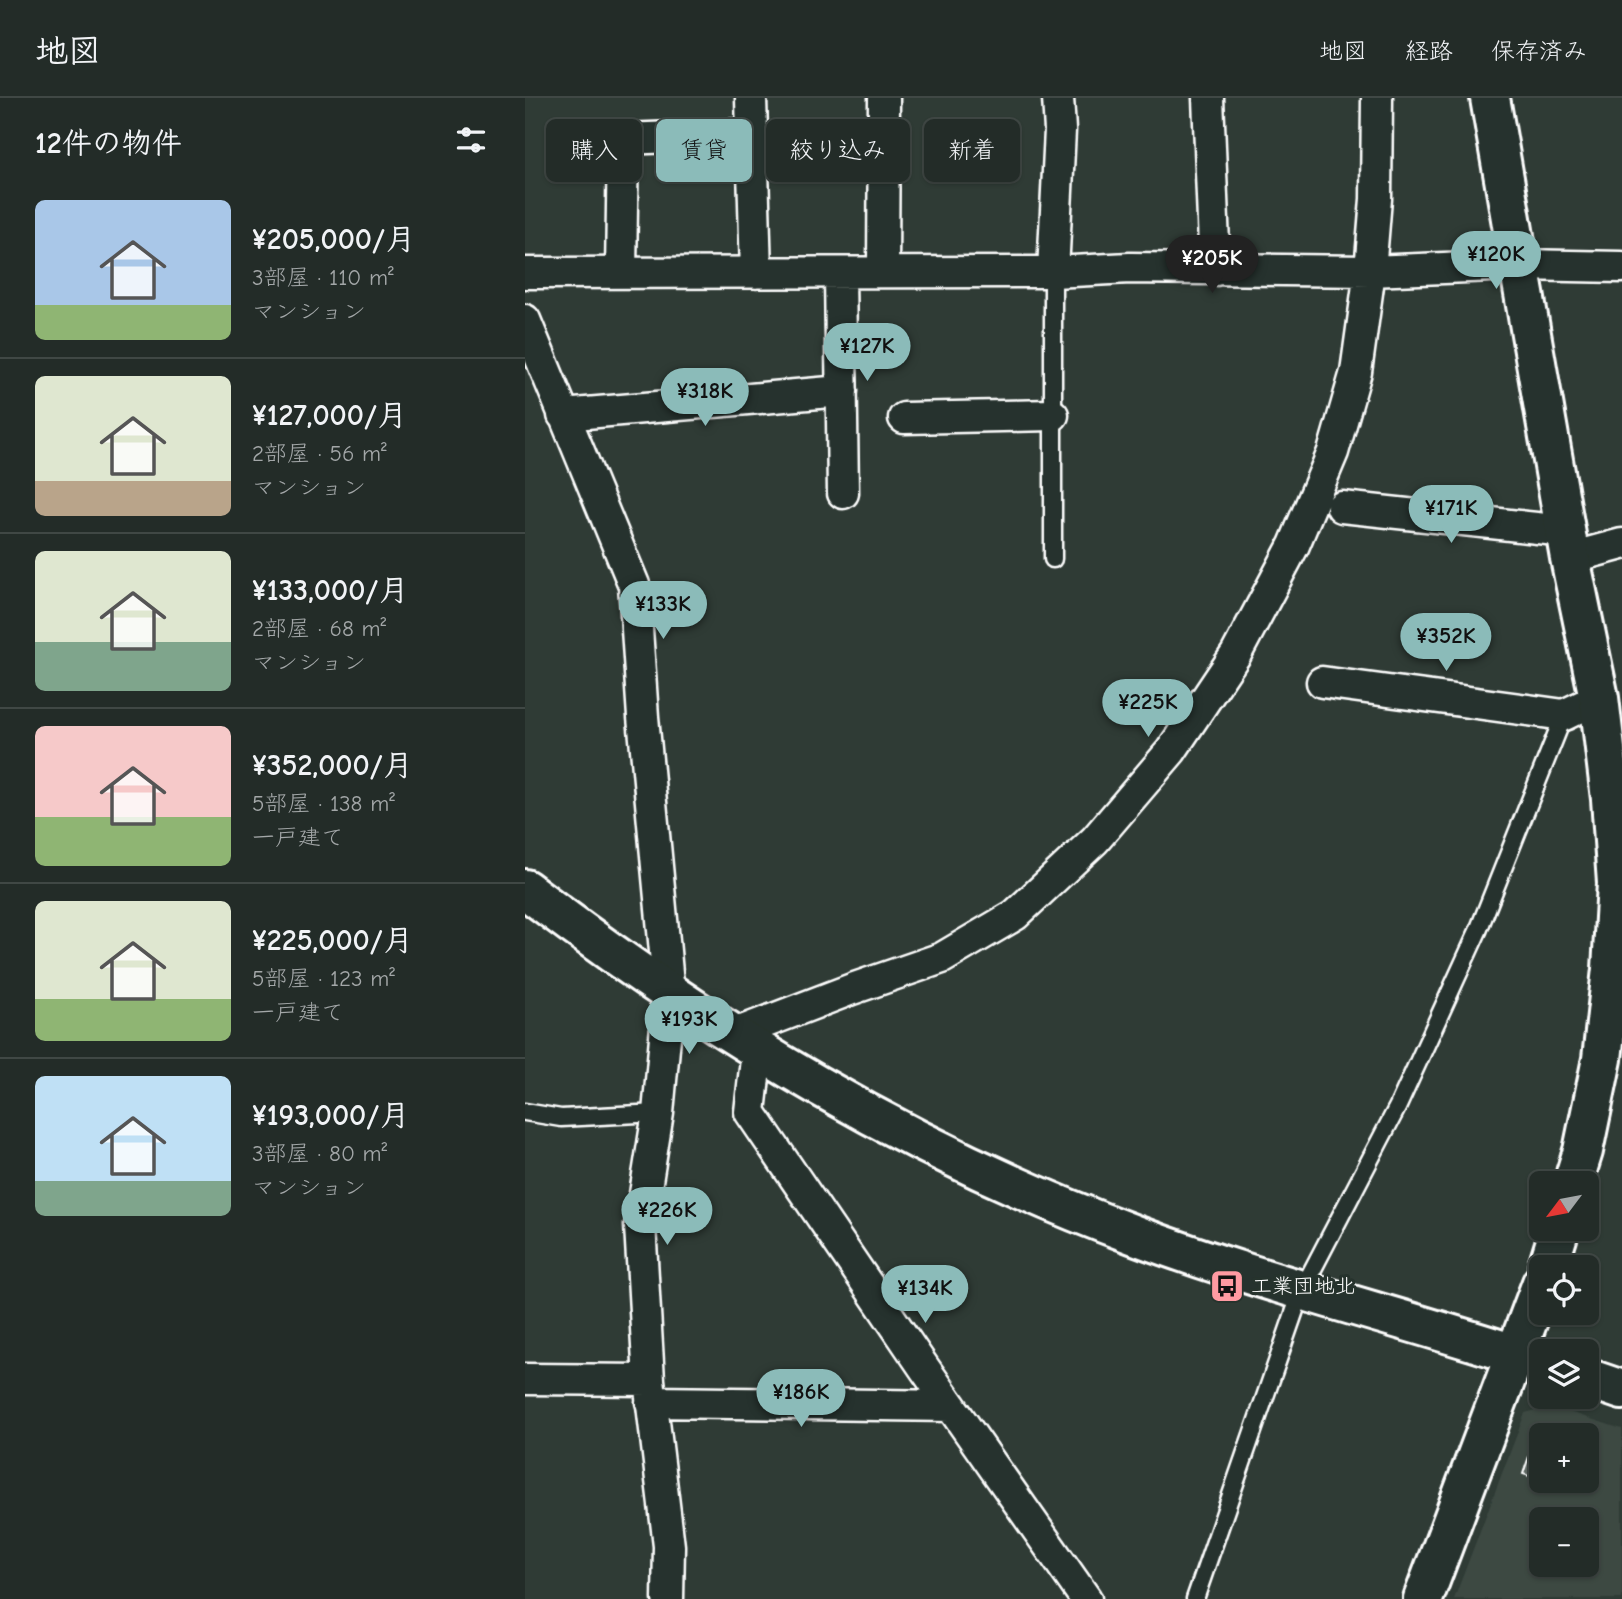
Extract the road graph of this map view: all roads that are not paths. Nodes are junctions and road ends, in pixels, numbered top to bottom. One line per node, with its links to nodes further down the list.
1 (751, 98): 7 (street)
2 (884, 98): 14 (street)
3 (1058, 98): 15 (street)
4 (1208, 98): 12 (street)
5 (1377, 98): 13 (street)
6 (1490, 98): 10 (street)
7 (751, 119)
8 (656, 138): 17 (street)
9 (752, 162): 18 (street)
10 (1518, 265): 11 (street); 13 (street); 28 (street)
11 (1622, 267)
12 (1215, 270): 13 (street); 15 (street)
13 (1370, 271): 36 (street)
14 (883, 272): 15 (street); 19 (street)
15 (1053, 272): 23 (lane)
16 (525, 273): 17 (street)
17 (621, 273): 18 (street)
18 (756, 273): 19 (street)
19 (840, 273): 21 (street)
20 (525, 320): 22 (street)
21 (842, 391): 22 (street); 25 (street)
22 (563, 415): 35 (street)
23 (1053, 415): 24 (street); 29 (lane)
24 (904, 418)
25 (843, 494)
26 (1342, 508): 28 (street)
27 (1622, 544): 28 (street)
28 (1567, 545): 31 (street)
29 (1053, 559)
30 (1322, 682): 32 (street)
31 (1599, 698): 32 (street); 34 (street)
32 (1564, 715): 40 (lane)
33 (525, 889): 35 (street)
34 (1617, 970): 39 (street)
35 (669, 994): 36 (street); 38 (street)
36 (745, 1043): 40 (street); 47 (street)
37 (525, 1112): 38 (lane)
38 (658, 1113): 46 (street)
39 (1577, 1171)
40 (1302, 1290): 42 (street); 50 (lane)
41 (1534, 1325): 42 (street)
42 (1528, 1359): 51 (street)
43 (525, 1379): 46 (street)
44 (1599, 1382): 45 (street)
45 (1622, 1390)
46 (650, 1391): 47 (street); 48 (street)
47 (951, 1406): 49 (street)
48 (667, 1599)
49 (1086, 1599)
50 (1195, 1599)
51 (1423, 1599)

